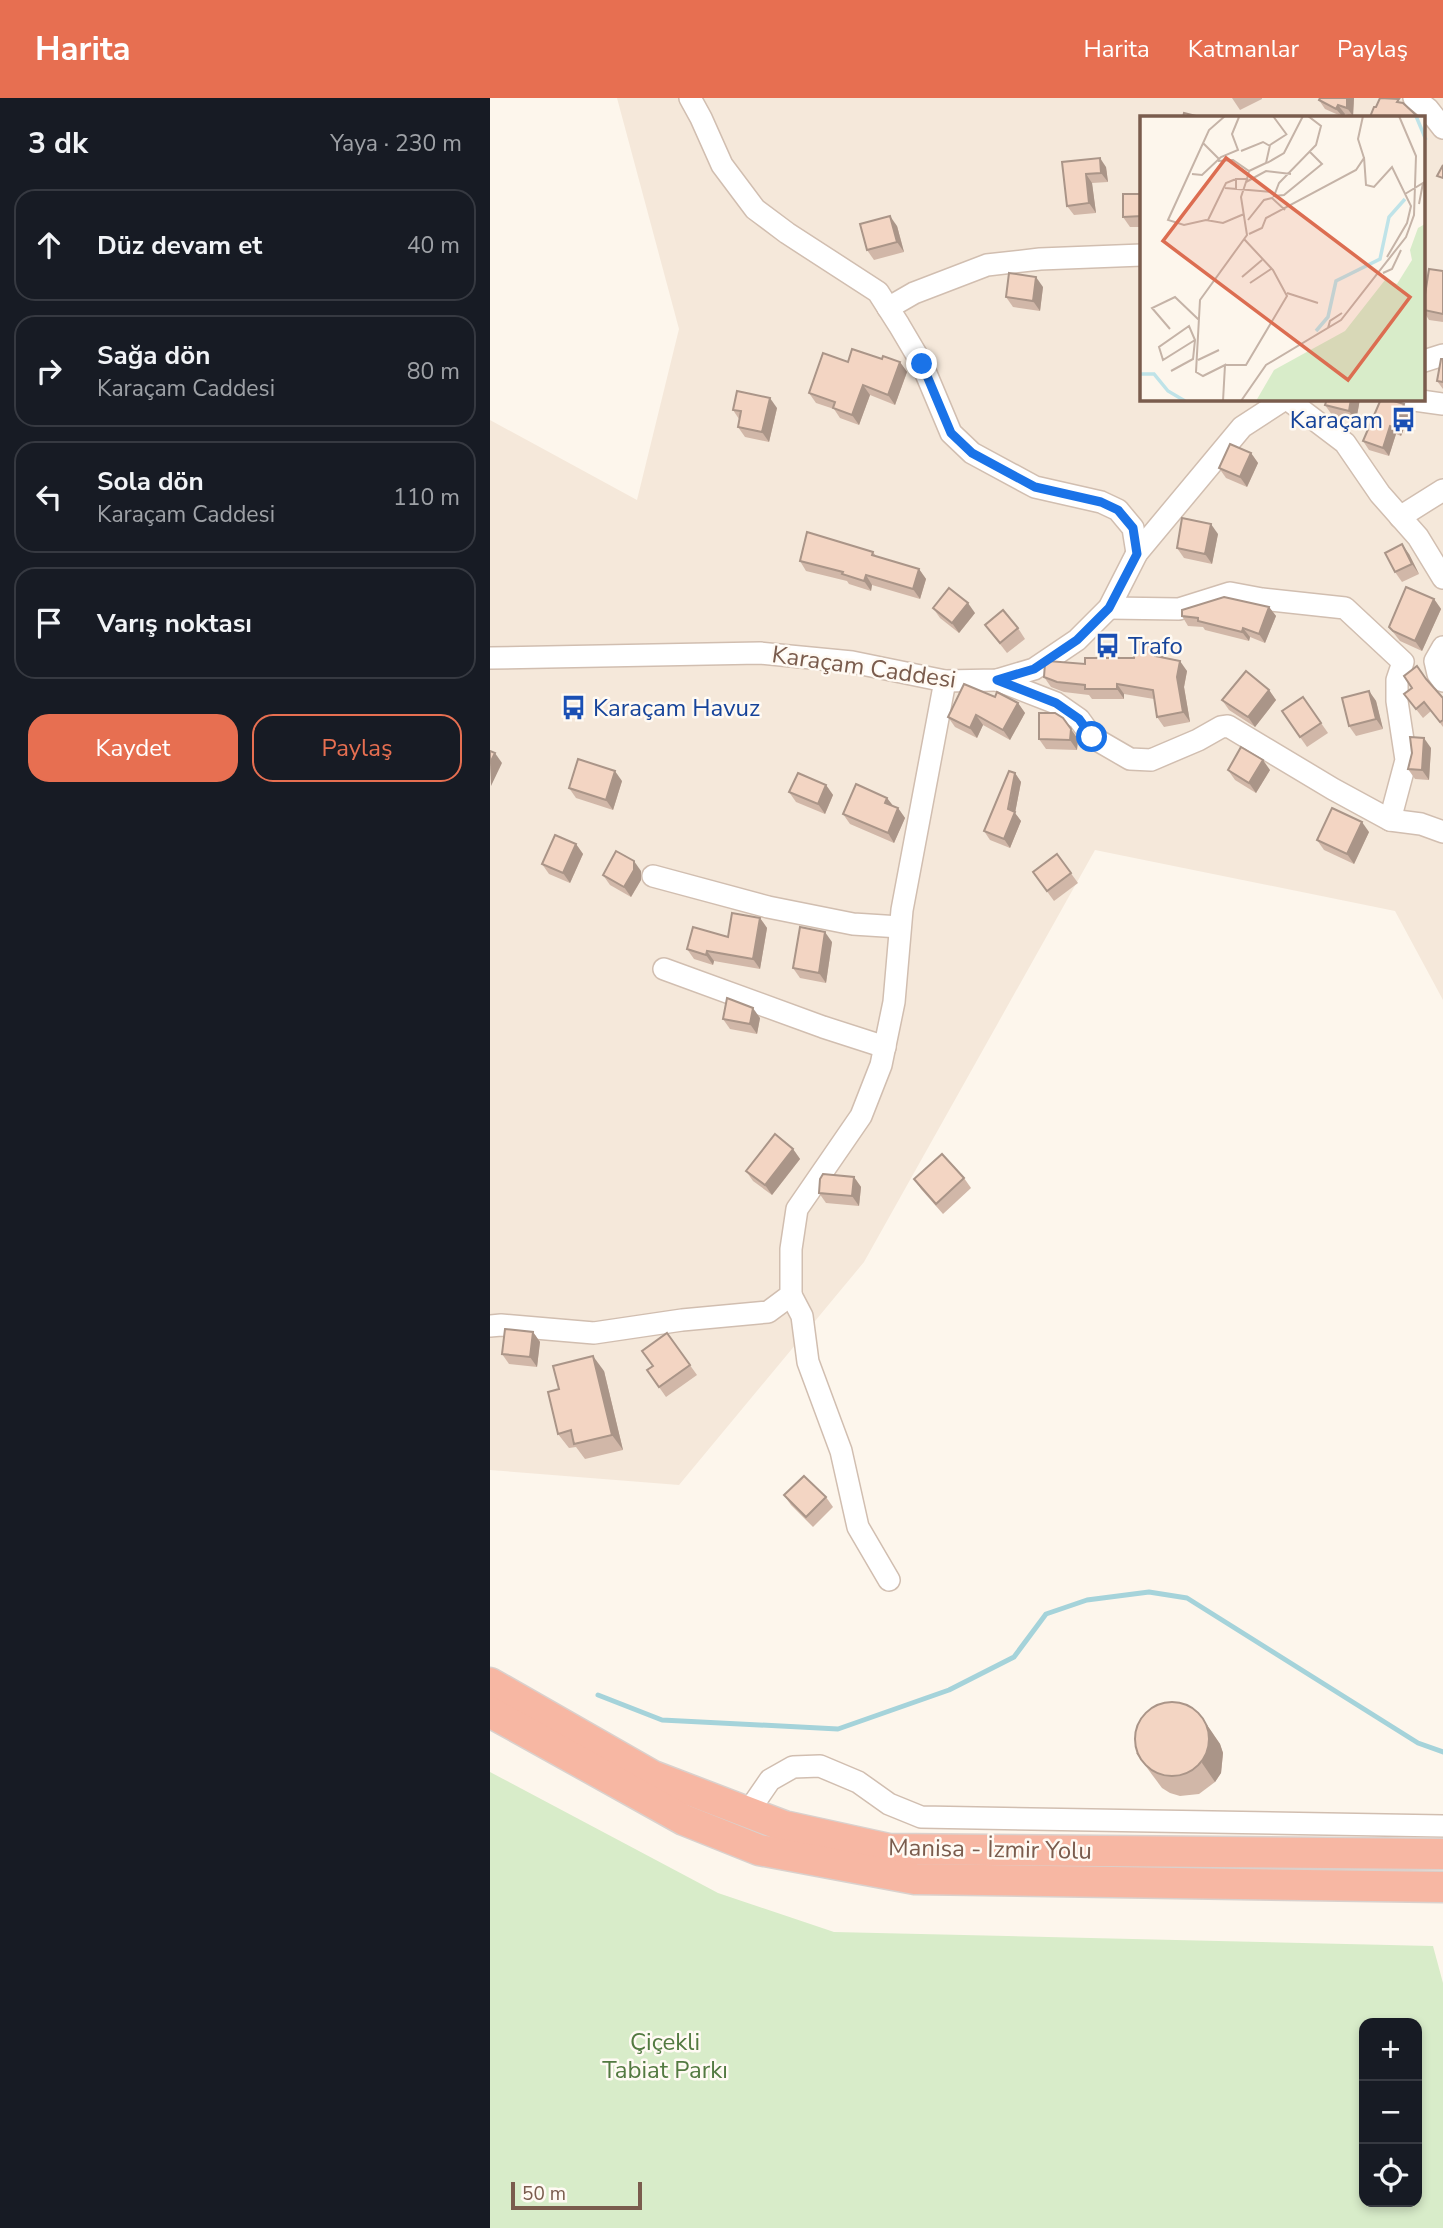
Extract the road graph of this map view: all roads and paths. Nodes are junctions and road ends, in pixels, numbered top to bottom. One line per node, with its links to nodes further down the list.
1 (690, 98): 5 (street)
2 (1414, 98): 3 (street)
3 (1443, 128)
4 (1140, 256): 5 (street)
5 (888, 308): 14 (street)
6 (1443, 355): 7 (street)
7 (1426, 360)
8 (1283, 401): 14 (street, Karaçam Caddesi)
9 (1289, 401): 13 (street)
10 (1421, 401): 11 (street)
11 (1443, 404)
12 (1443, 490): 13 (street)
13 (1400, 517): 15 (street)
14 (1137, 554): 16 (street, Karaçam Caddesi)
15 (1443, 578)
16 (1109, 608): 19 (street); 21 (street, Karaçam Caddesi)
17 (1443, 647): 20 (street)
18 (490, 658): 22 (street, Karaçam Caddesi)
19 (1404, 662): 20 (street); 23 (street)
20 (1441, 677)
21 (997, 680): 22 (street, Karaçam Caddesi); 23 (street)
22 (945, 681): 26 (street)
23 (1390, 820): 24 (street)
24 (1443, 832)
25 (653, 876): 26 (street)
26 (900, 927): 28 (street)
27 (664, 969): 28 (street)
28 (885, 1047): 29 (street)
29 (791, 1295): 30 (street); 31 (street)
30 (490, 1326)
31 (889, 1580)
32 (490, 1683): 34 (highway, Manisa - İzmir Yolu)
33 (490, 1712): 37 (highway, Manisa - İzmir Yolu)
34 (748, 1812): 35 (street); 36 (highway, Manisa - İzmir Yolu)
35 (1443, 1826)
36 (1443, 1854)
37 (1443, 1887)

